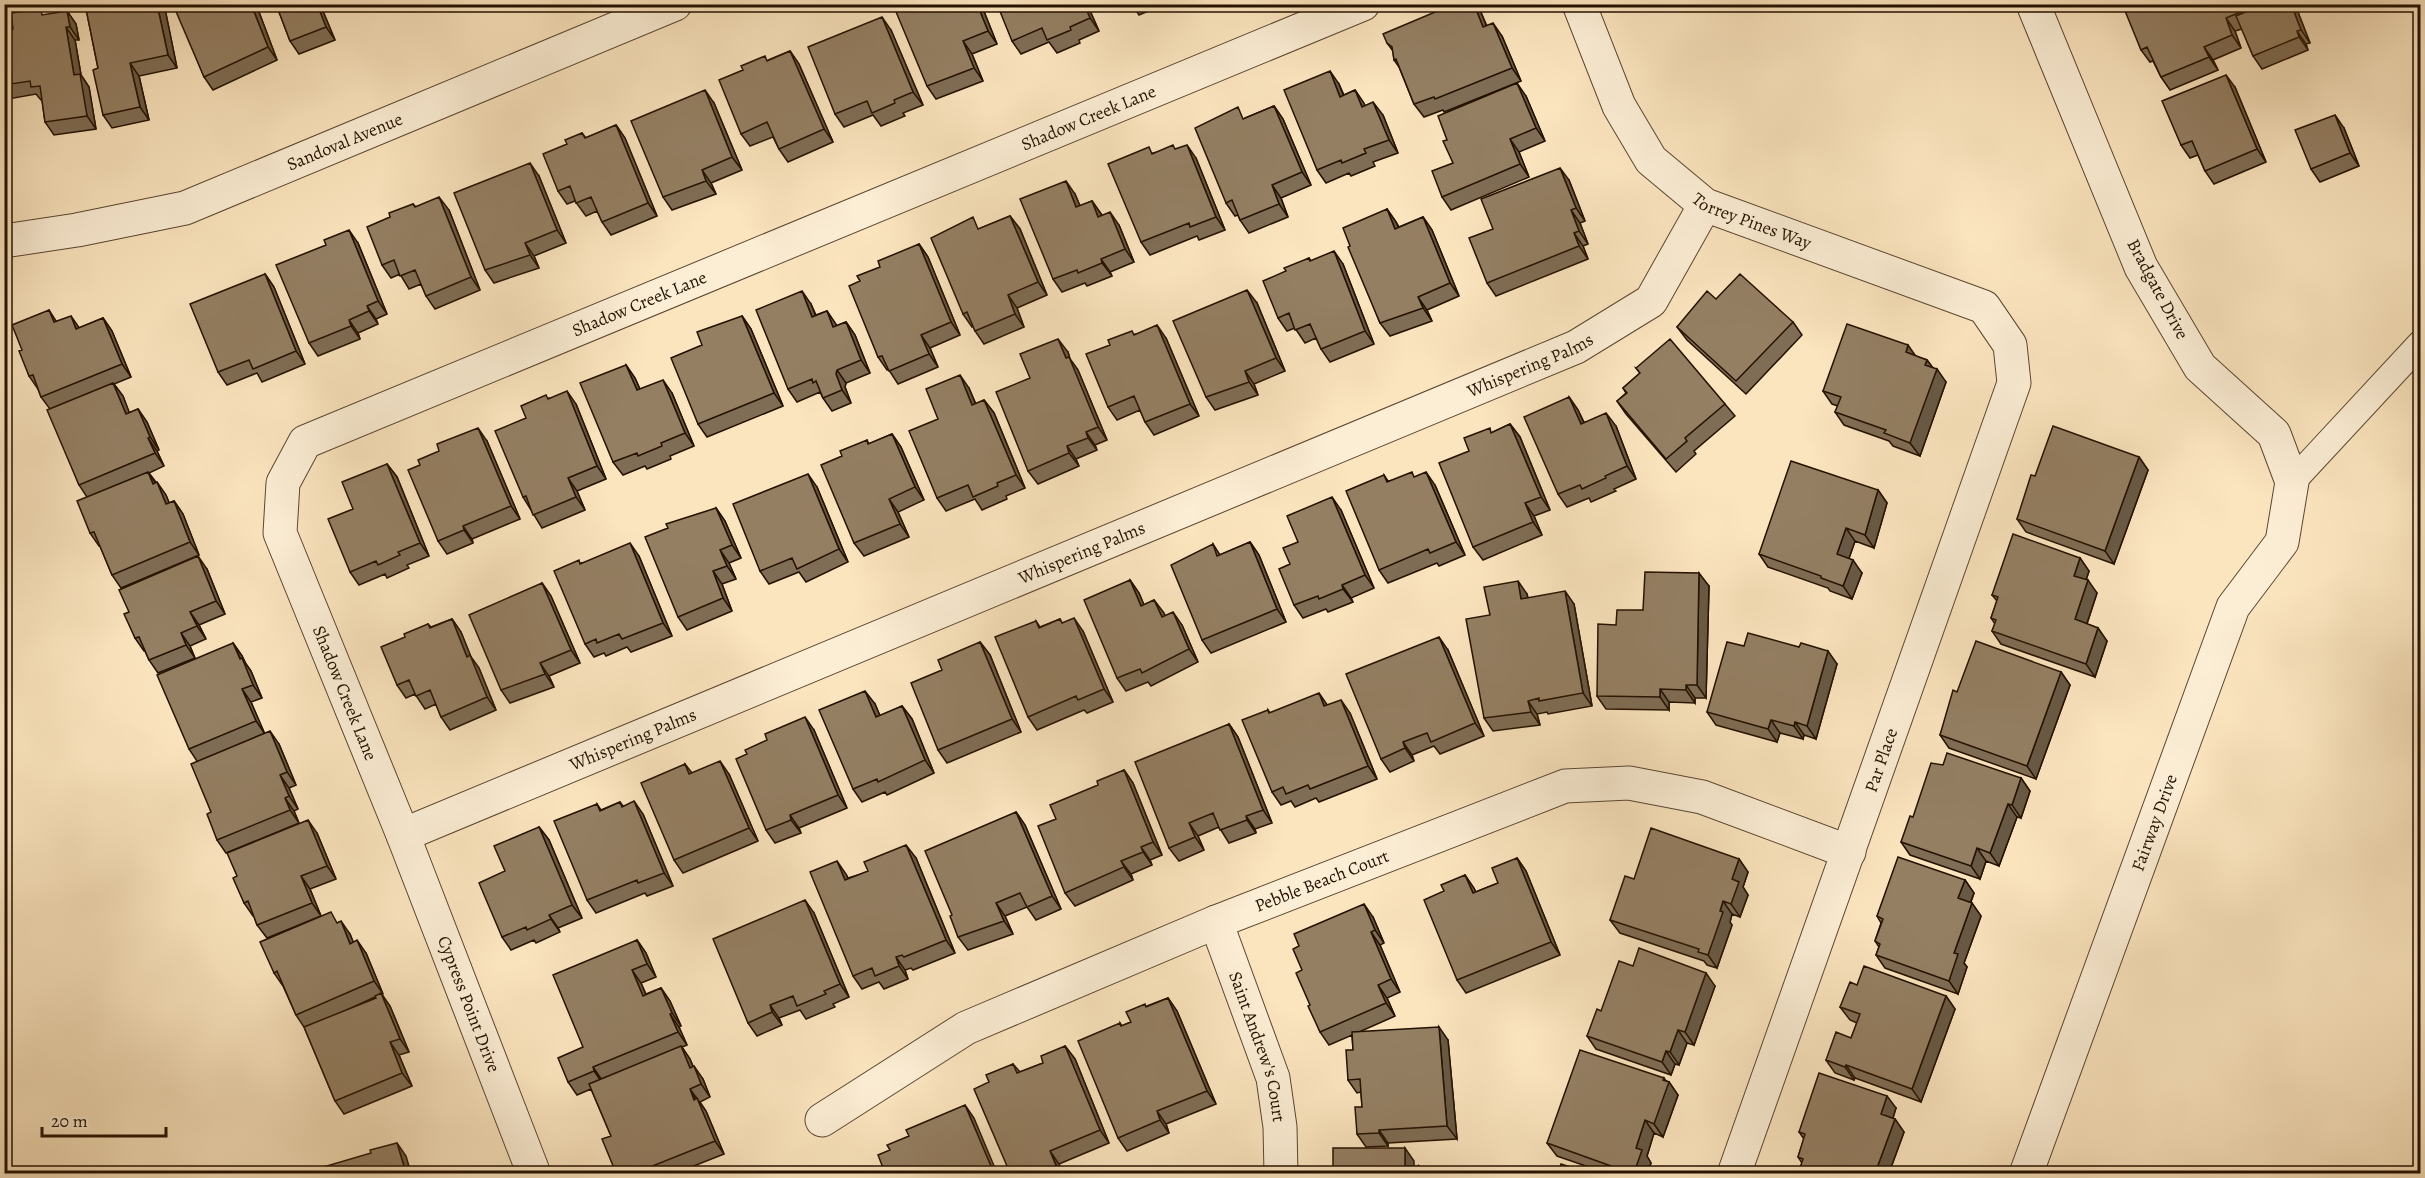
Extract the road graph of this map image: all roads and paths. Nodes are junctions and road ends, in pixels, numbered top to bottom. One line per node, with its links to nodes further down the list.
1 (675, 4): 6 (street, Sandoval Avenue)
2 (1363, 4): 10 (street, Shadow Creek Lane)
3 (1579, 4): 5 (street, Torrey Pines Way)
4 (2033, 4): 9 (street, Bradgate Drive)
5 (1704, 205): 8 (street, Torrey Pines Way); 10 (street, Whispering Palms)
6 (4, 241)
7 (2421, 344): 9 (lane)
8 (2010, 345): 11 (street, Par Place)
9 (2292, 482): 17 (street, Fairway Drive)
10 (404, 835): 14 (street, Cypress Point Drive)
11 (1849, 852): 12 (street, Pebble Beach Court); 16 (street, Par Place)
12 (1216, 922): 13 (street, Pebble Beach Court); 15 (street, Saint Andrew's Court)
13 (822, 1120)
14 (534, 1173)
15 (1281, 1173)
16 (1734, 1173)
17 (2026, 1173)

